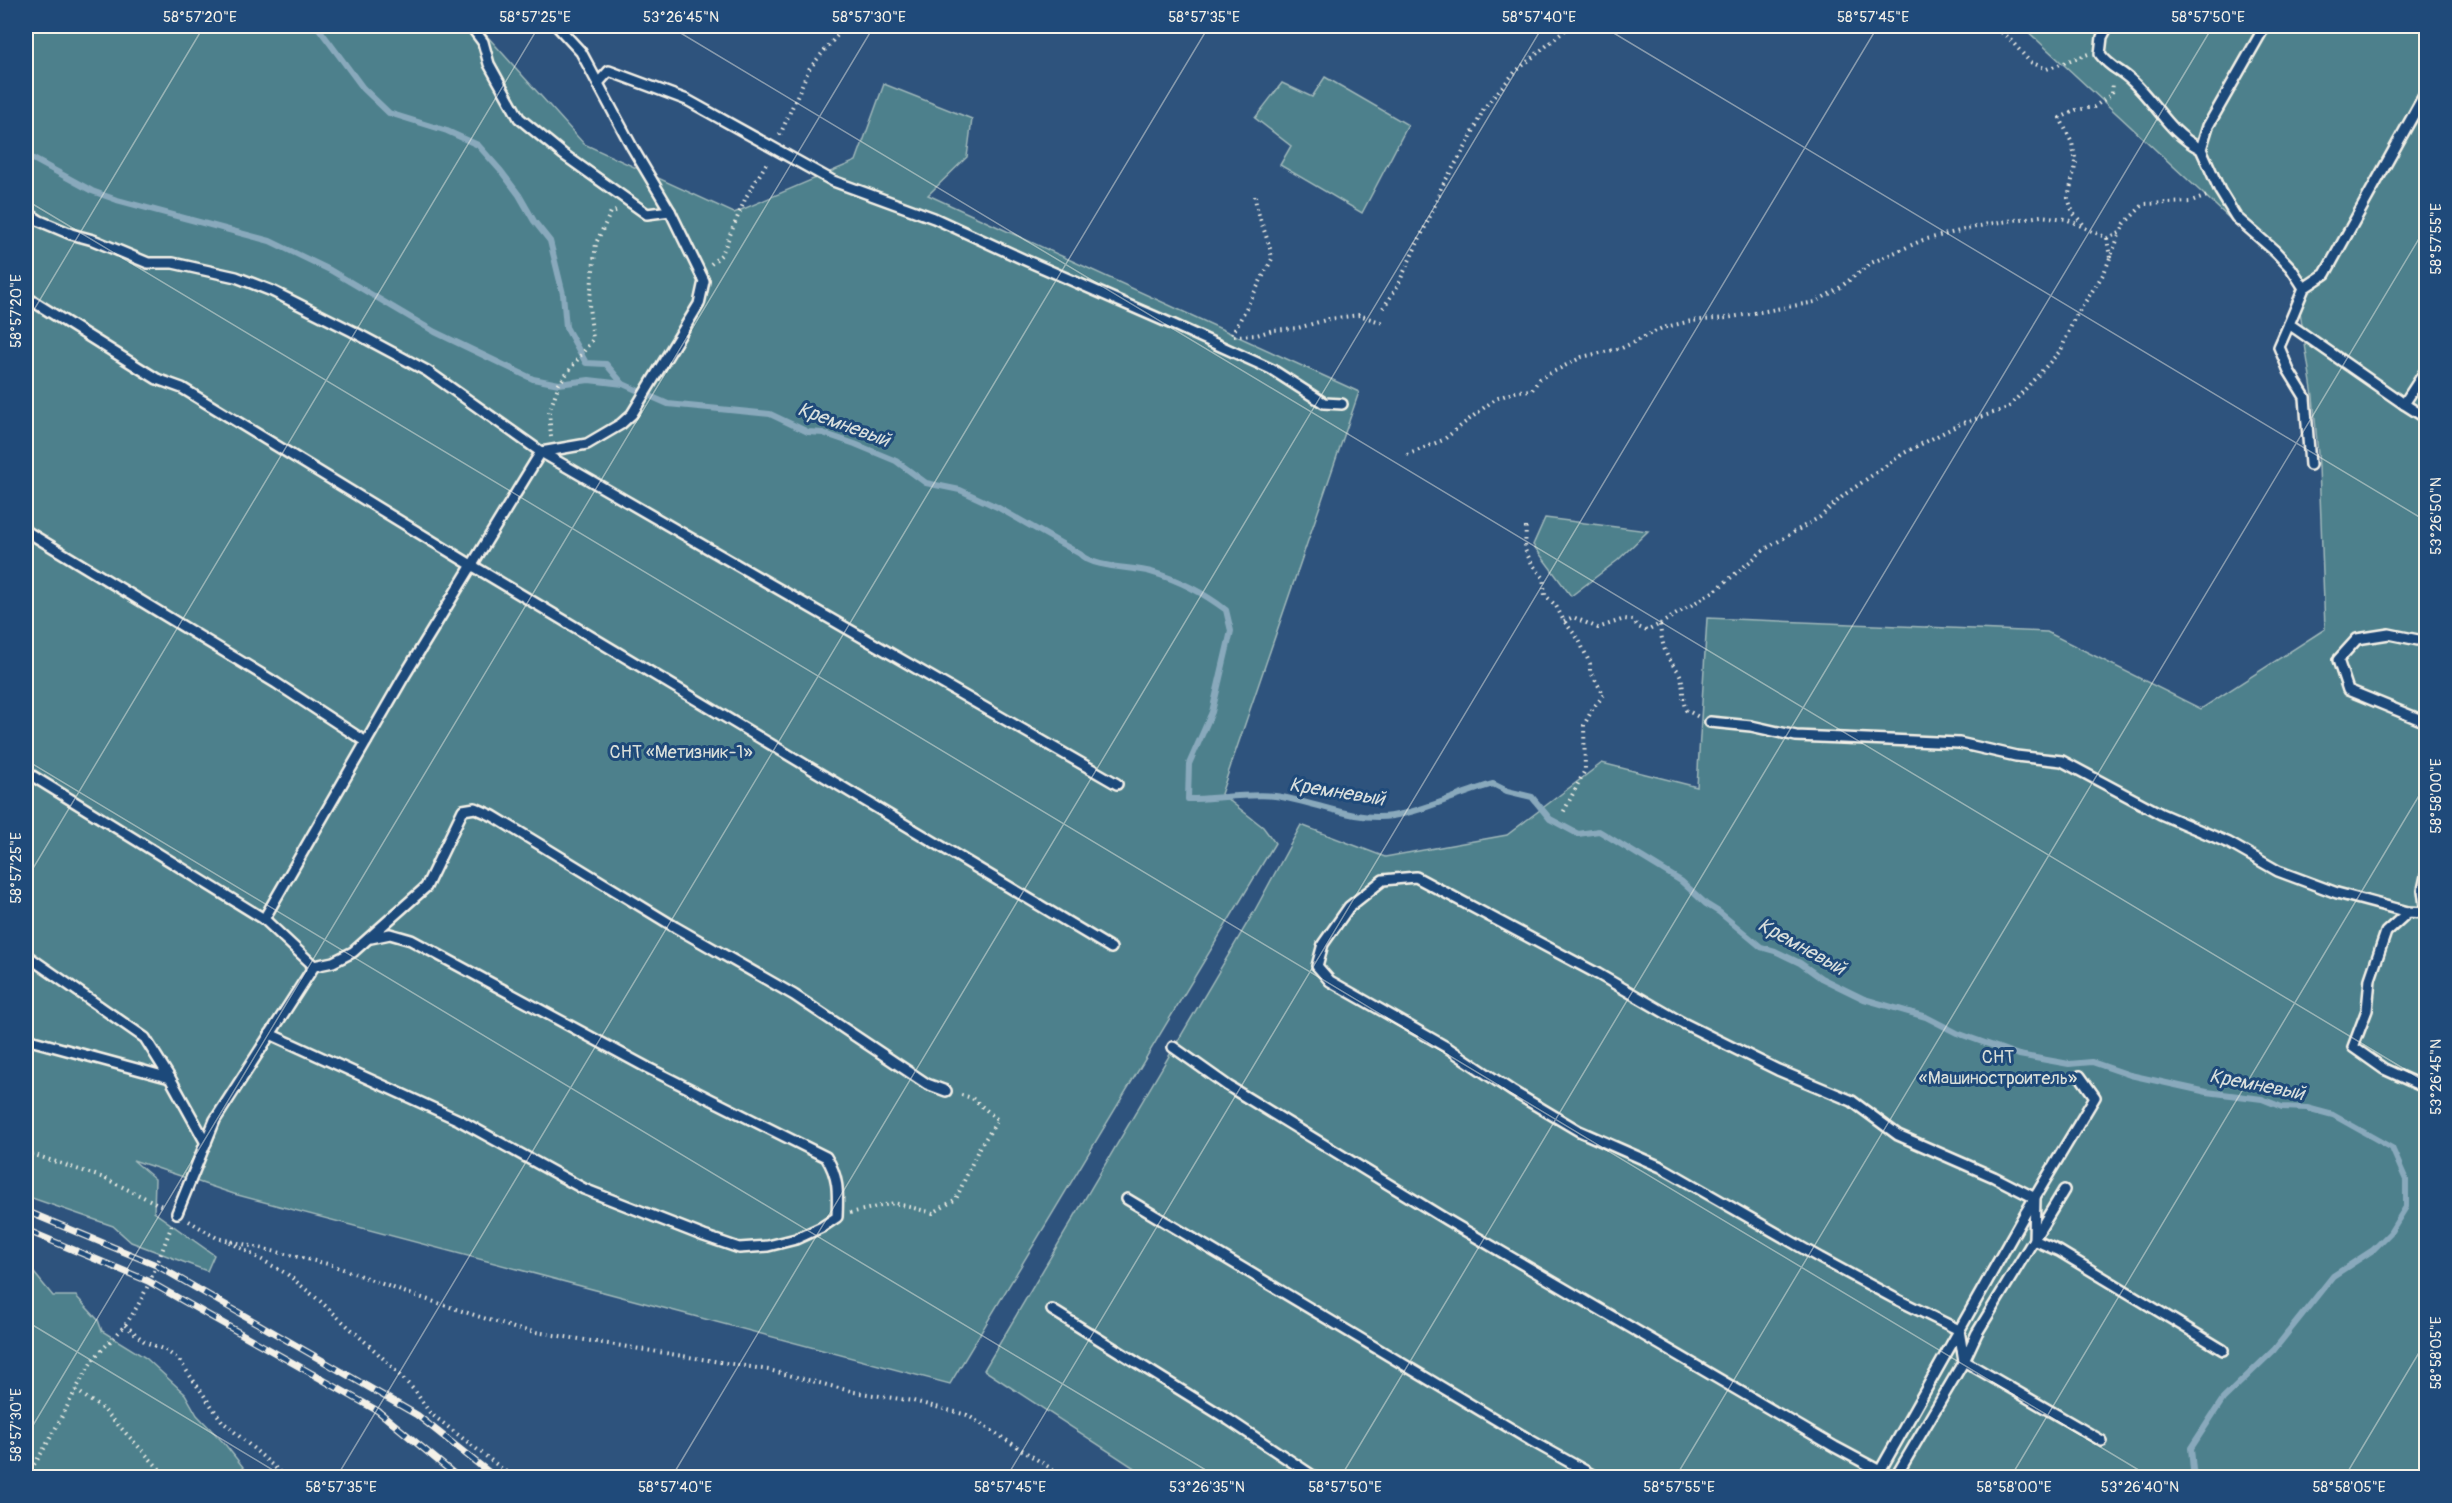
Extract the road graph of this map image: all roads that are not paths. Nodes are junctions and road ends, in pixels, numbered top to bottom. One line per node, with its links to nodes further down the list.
1 (471, 26): 8 (lane)
2 (557, 26): 5 (lane)
3 (2108, 26): 7 (lane)
4 (2265, 26): 7 (lane)
5 (598, 82): 8 (lane); 14 (lane)
6 (2427, 92): 10 (lane)
7 (2202, 149): 10 (lane)
8 (670, 211): 17 (lane)
9 (26, 212): 17 (lane)
10 (2304, 288): 12 (lane)
11 (26, 297): 20 (lane)
12 (2289, 324): 15 (lane); 18 (lane)
13 (2427, 370): 15 (lane)
14 (1342, 404)
15 (2404, 404): 16 (lane)
16 (2427, 417)
17 (541, 452): 20 (lane); 26 (lane)
18 (2310, 465)
19 (26, 531): 24 (lane)
20 (473, 566): 24 (lane); 32 (lane)
21 (2418, 640): 23 (lane)
22 (1710, 722): 28 (lane)
23 (2427, 722)
24 (366, 742): 30 (lane)
25 (26, 772): 30 (lane)
26 (1117, 784)
27 (2427, 876): 29 (lane)
28 (2408, 912): 29 (lane); 40 (lane)
29 (2426, 913)
30 (264, 919): 34 (lane)
31 (371, 938): 34 (lane); 35 (lane); 41 (lane)
32 (1111, 948)
33 (26, 956): 39 (lane)
34 (314, 966): 35 (lane)
35 (270, 1034): 42 (lane)
36 (26, 1039): 39 (lane)
37 (1173, 1047): 53 (lane)
38 (2080, 1076): 45 (lane)
39 (170, 1078): 42 (lane)
40 (2427, 1088)
41 (946, 1091)
42 (206, 1143): 46 (lane)
43 (2064, 1190): 47 (lane)
44 (1127, 1198): 55 (lane)
45 (2035, 1198): 47 (lane); 49 (lane); 49 (lane)
46 (177, 1213)
47 (2034, 1240): 50 (lane); 51 (lane)
48 (1052, 1310): 54 (lane)
49 (1959, 1330): 51 (lane); 53 (lane)
50 (2223, 1350)
51 (1964, 1360): 52 (lane); 56 (lane)
52 (2102, 1441)
53 (1878, 1474): 56 (lane)
54 (1316, 1478)
55 (1598, 1478)
56 (1894, 1478)

